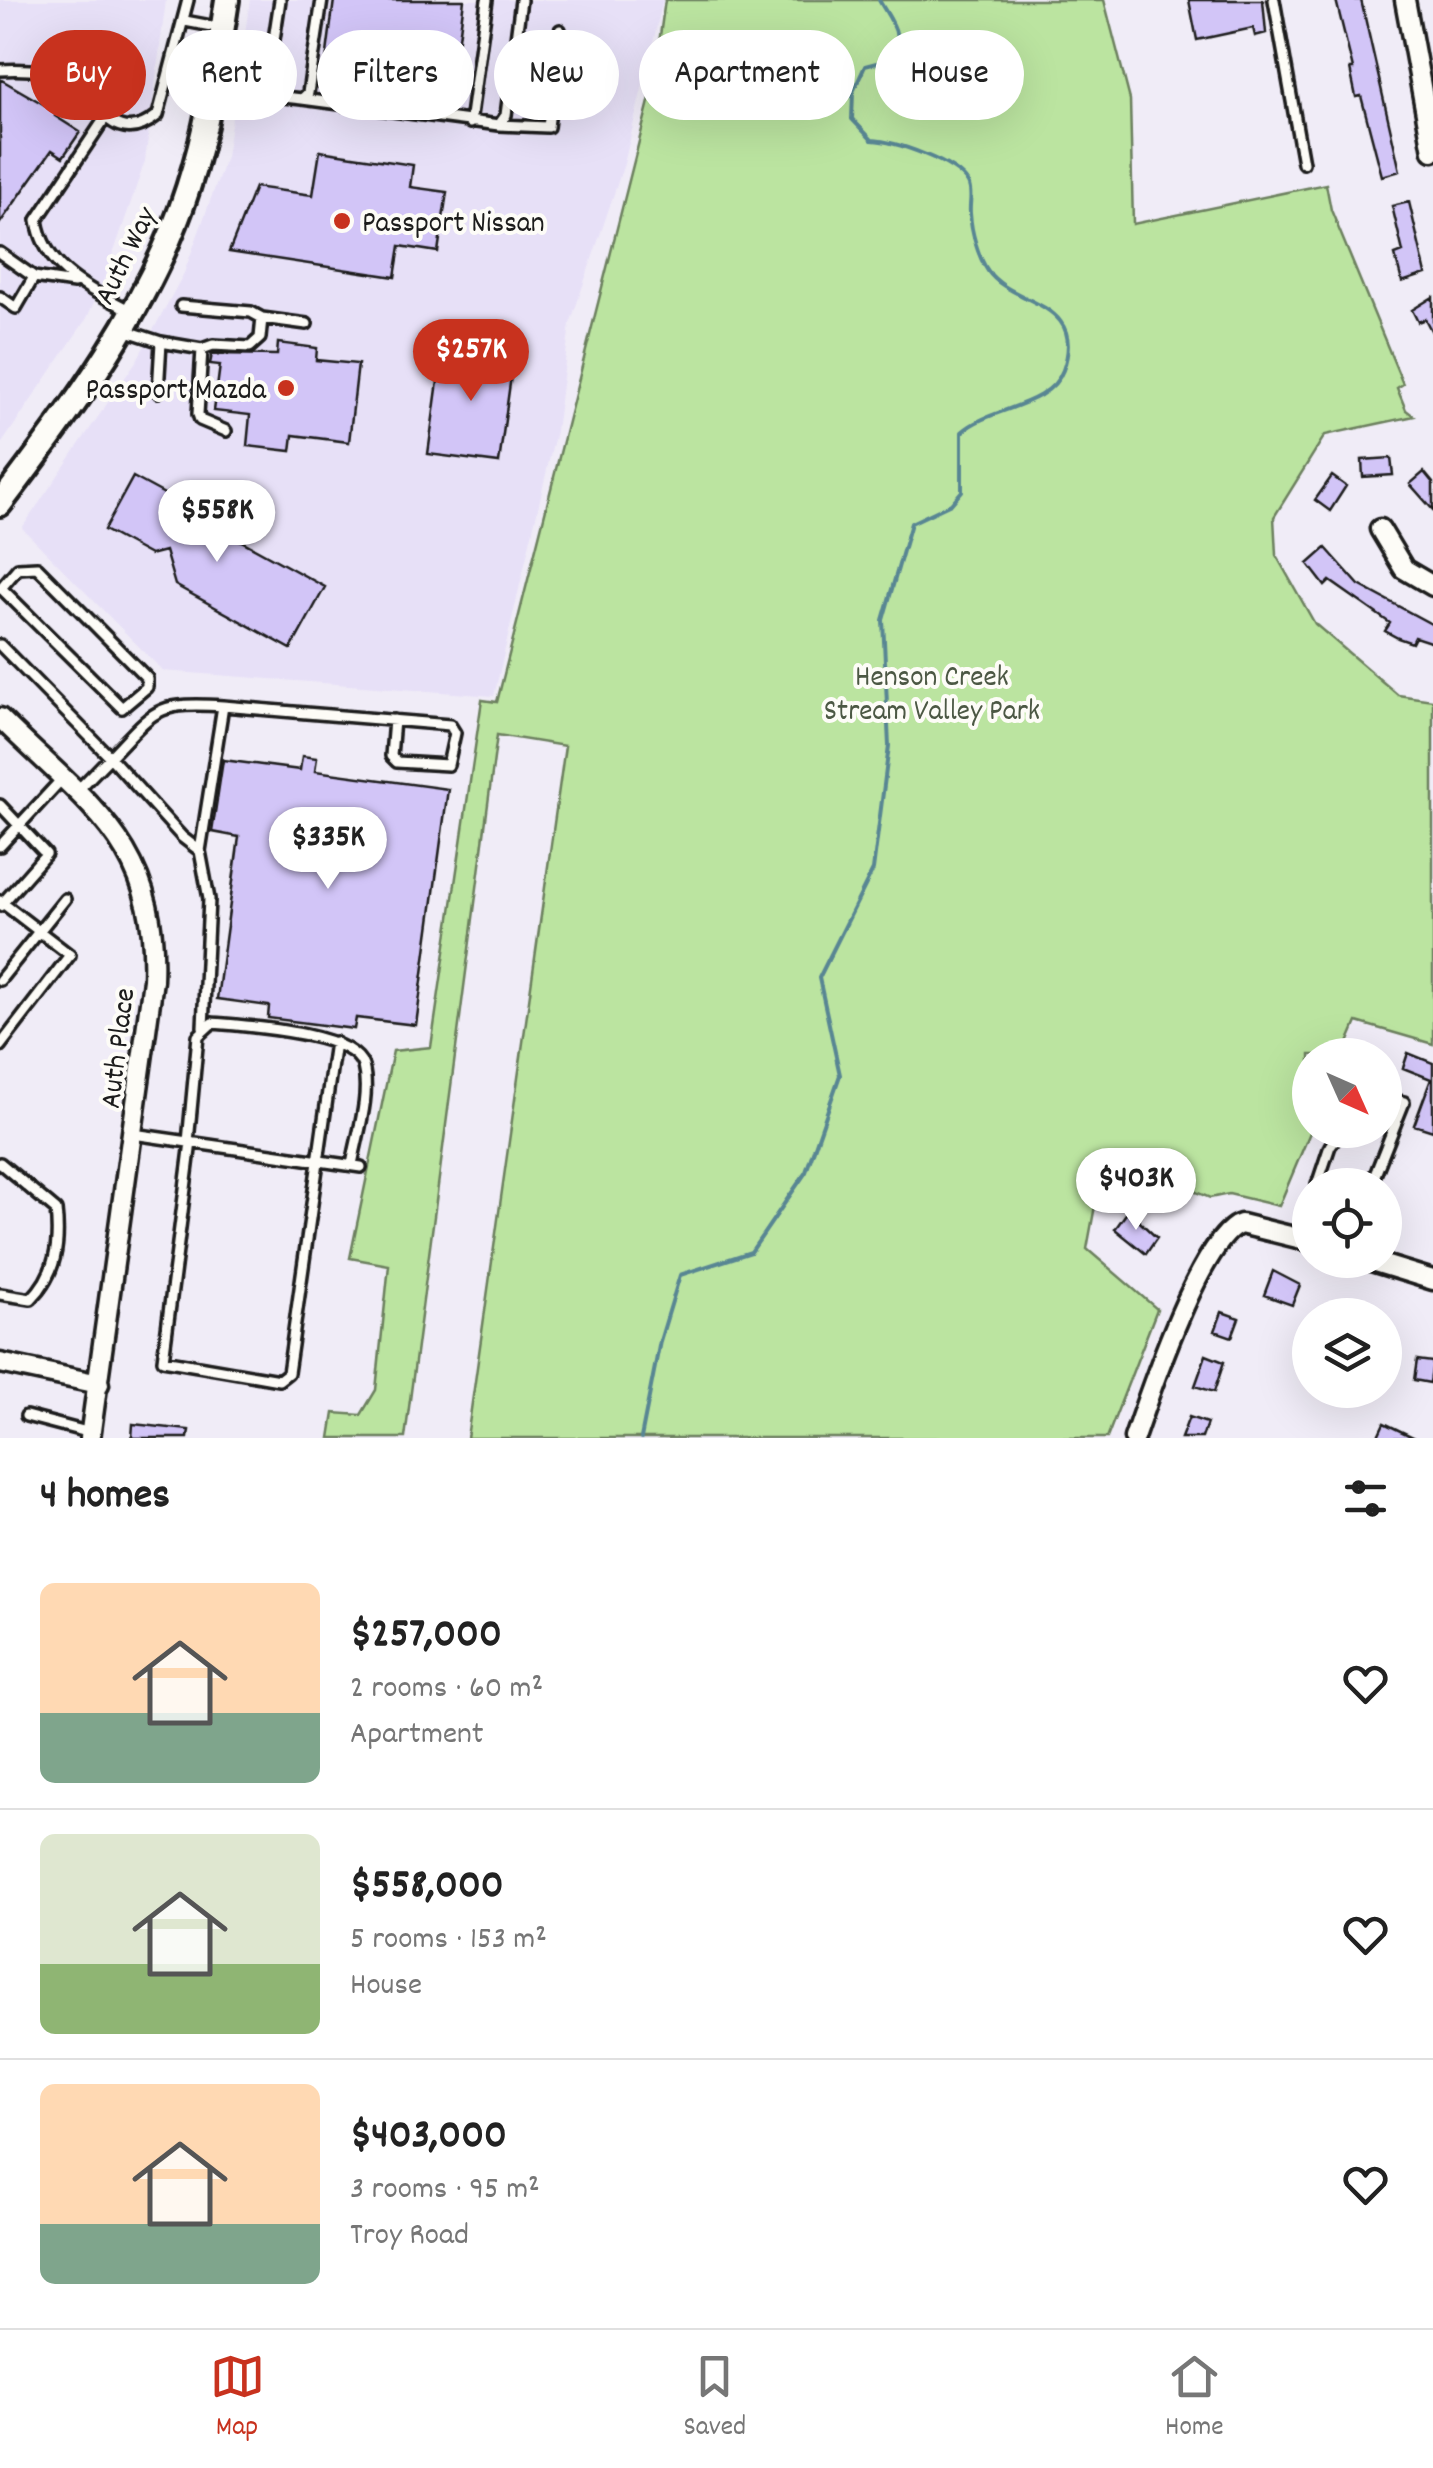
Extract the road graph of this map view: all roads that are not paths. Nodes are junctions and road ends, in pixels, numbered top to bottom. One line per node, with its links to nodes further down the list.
1 (188, 0): 9 (lane)
2 (227, 0): 10 (street, Auth Way)
3 (280, 0): 13 (lane)
4 (322, 0): 13 (lane)
5 (487, 0): 17 (lane)
6 (520, 0): 18 (lane)
7 (1274, 0): 20 (lane)
8 (1404, 0): 19 (street)
9 (186, 21): 10 (lane); 15 (lane)
10 (222, 28): 27 (street, Auth Way)
11 (0, 70): 12 (lane)
12 (30, 70)
13 (302, 99): 17 (lane)
14 (104, 120): 23 (lane)
15 (109, 120)
16 (549, 120): 18 (lane)
17 (470, 123): 18 (lane)
18 (498, 125)
19 (1433, 151)
20 (1303, 163)
21 (0, 253): 22 (lane)
22 (34, 277): 23 (lane); 24 (lane)
23 (77, 284): 27 (lane)
24 (0, 297)
25 (181, 306): 26 (lane)
26 (262, 318): 28 (lane); 30 (lane)
27 (126, 320): 29 (lane); 33 (street, Auth Way)
28 (308, 324)
29 (161, 342): 30 (lane); 31 (lane)
30 (202, 349): 32 (lane)
31 (158, 392)
32 (226, 431)
33 (0, 504)
34 (1380, 529): 35 (street)
35 (1433, 586)
36 (0, 588): 36 (lane)
37 (0, 645): 41 (lane)
38 (223, 706): 40 (lane); 41 (lane); 46 (lane)
39 (0, 718): 42 (street, Auth Place)
40 (394, 720): 40 (lane)
41 (110, 757): 42 (lane); 46 (lane)
42 (68, 786): 44 (lane); 54 (street, Auth Place)
43 (0, 805): 44 (lane)
44 (20, 824): 45 (lane); 48 (lane)
45 (0, 846)
46 (200, 851): 51 (lane)
47 (66, 898): 49 (lane)
48 (1, 903): 49 (lane)
49 (39, 931): 50 (lane); 53 (lane)
50 (0, 980)
51 (203, 1027): 52 (lane); 55 (lane)
52 (335, 1042): 56 (lane); 56 (lane)
53 (0, 1046)
54 (133, 1134): 55 (lane); 63 (street, Auth Place)
55 (189, 1142): 56 (lane); 56 (lane)
56 (318, 1160)
57 (0, 1163): 61 (lane)
58 (1292, 1237): 66 (street)
59 (1402, 1270): 60 (street)
60 (1433, 1280)
61 (0, 1294)
62 (0, 1363): 63 (street)
63 (99, 1384): 65 (street, Auth Place)
64 (26, 1416): 65 (lane)
65 (90, 1436)
66 (1134, 1438)

